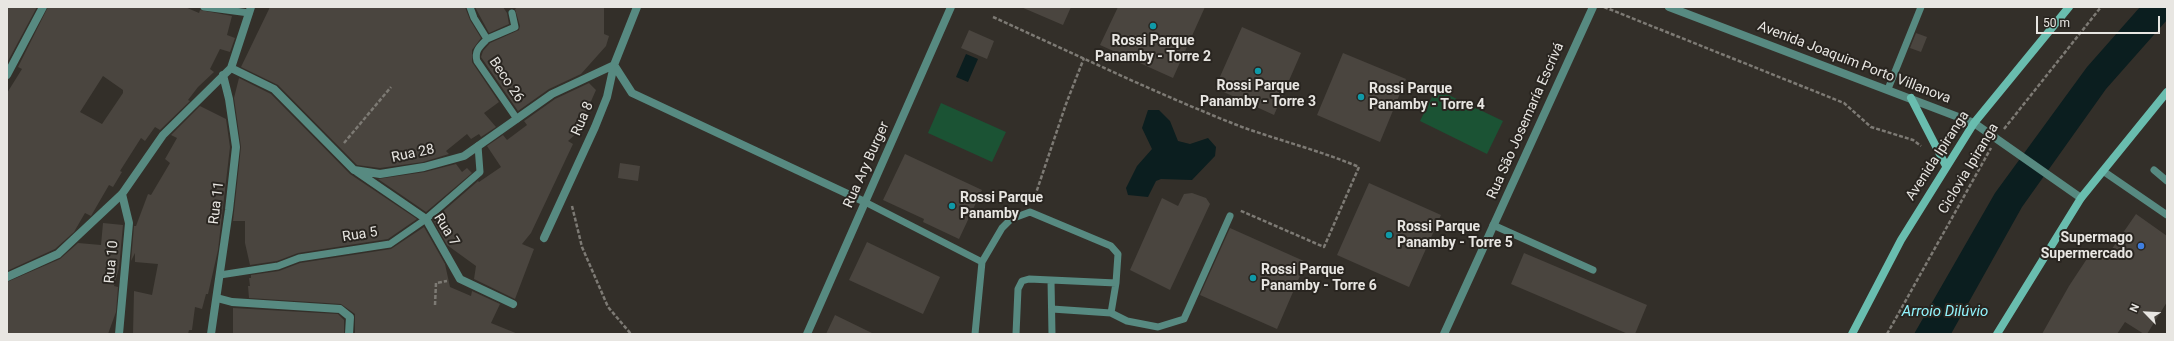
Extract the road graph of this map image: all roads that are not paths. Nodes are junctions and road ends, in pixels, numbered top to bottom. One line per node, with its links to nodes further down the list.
1 (43, 7): 15 (street)
2 (204, 7): 10 (lane)
3 (470, 7): 12 (lane)
4 (636, 7): 13 (street, Rua 8)
5 (951, 7): 30 (street, Rua Ary Burger)
6 (1593, 7): 34 (street, Rua São Josemaría Escrivá)
7 (1669, 7): 17 (street, Avenida Joaquim Porto Villanova)
8 (1922, 7): 17 (lane)
9 (2069, 7): 21 (main road, Avenida Ipiranga)
10 (250, 10): 14 (street)
11 (512, 13): 12 (lane)
12 (487, 39): 20 (lane, Beco 26)
13 (614, 65): 20 (street, Rua 28); 30 (street); 35 (street, Rua 8)
14 (231, 68): 16 (street); 24 (street)
15 (7, 75)
16 (223, 75): 28 (street); 38 (street, Rua 11)
17 (1888, 89): 19 (street, Avenida Joaquim Porto Villanova)
18 (2167, 92): 26 (main road)
19 (1911, 98): 21 (street, Avenida Joaquim Porto Villanova); 23 (main road)
20 (517, 119): 22 (street, Rua 28)
21 (1974, 123): 23 (main road, Avenida Ipiranga); 29 (street, Avenida Joaquim Porto Villanova)
22 (478, 146): 24 (street, Rua 28); 33 (lane, Rua 5)
23 (1946, 166): 54 (main road, Avenida Ipiranga)
24 (354, 170): 33 (street, Rua 7)
25 (2154, 170): 27 (lane)
26 (2103, 171): 29 (main road); 31 (lane)
27 (2167, 180)
28 (122, 194): 39 (street); 46 (street, Rua 10)
29 (2081, 198): 55 (main road)
30 (865, 202): 36 (lane); 49 (street, Rua Ary Burger)
31 (2166, 212)
32 (1230, 216): 45 (lane)
33 (426, 219): 38 (lane, Rua 5); 43 (street, Rua 7)
34 (1494, 225): 37 (lane); 53 (street, Rua São Josemaría Escrivá)
35 (544, 238)
36 (982, 262): 41 (lane); 50 (lane)
37 (1593, 270)
38 (220, 274): 42 (street, Rua 11)
39 (7, 277)
40 (1051, 280): 41 (lane); 44 (lane); 51 (lane)
41 (1116, 283): 45 (lane)
42 (217, 298): 47 (street, Rua 11); 48 (street)
43 (512, 304)
44 (1052, 309): 45 (lane); 52 (lane)
45 (1111, 313)
46 (119, 334)
47 (211, 334)
48 (349, 334)
49 (807, 334)
50 (975, 334)
51 (1016, 334)
52 (1052, 334)
53 (1444, 334)
54 (1852, 334)
55 (1997, 334)

